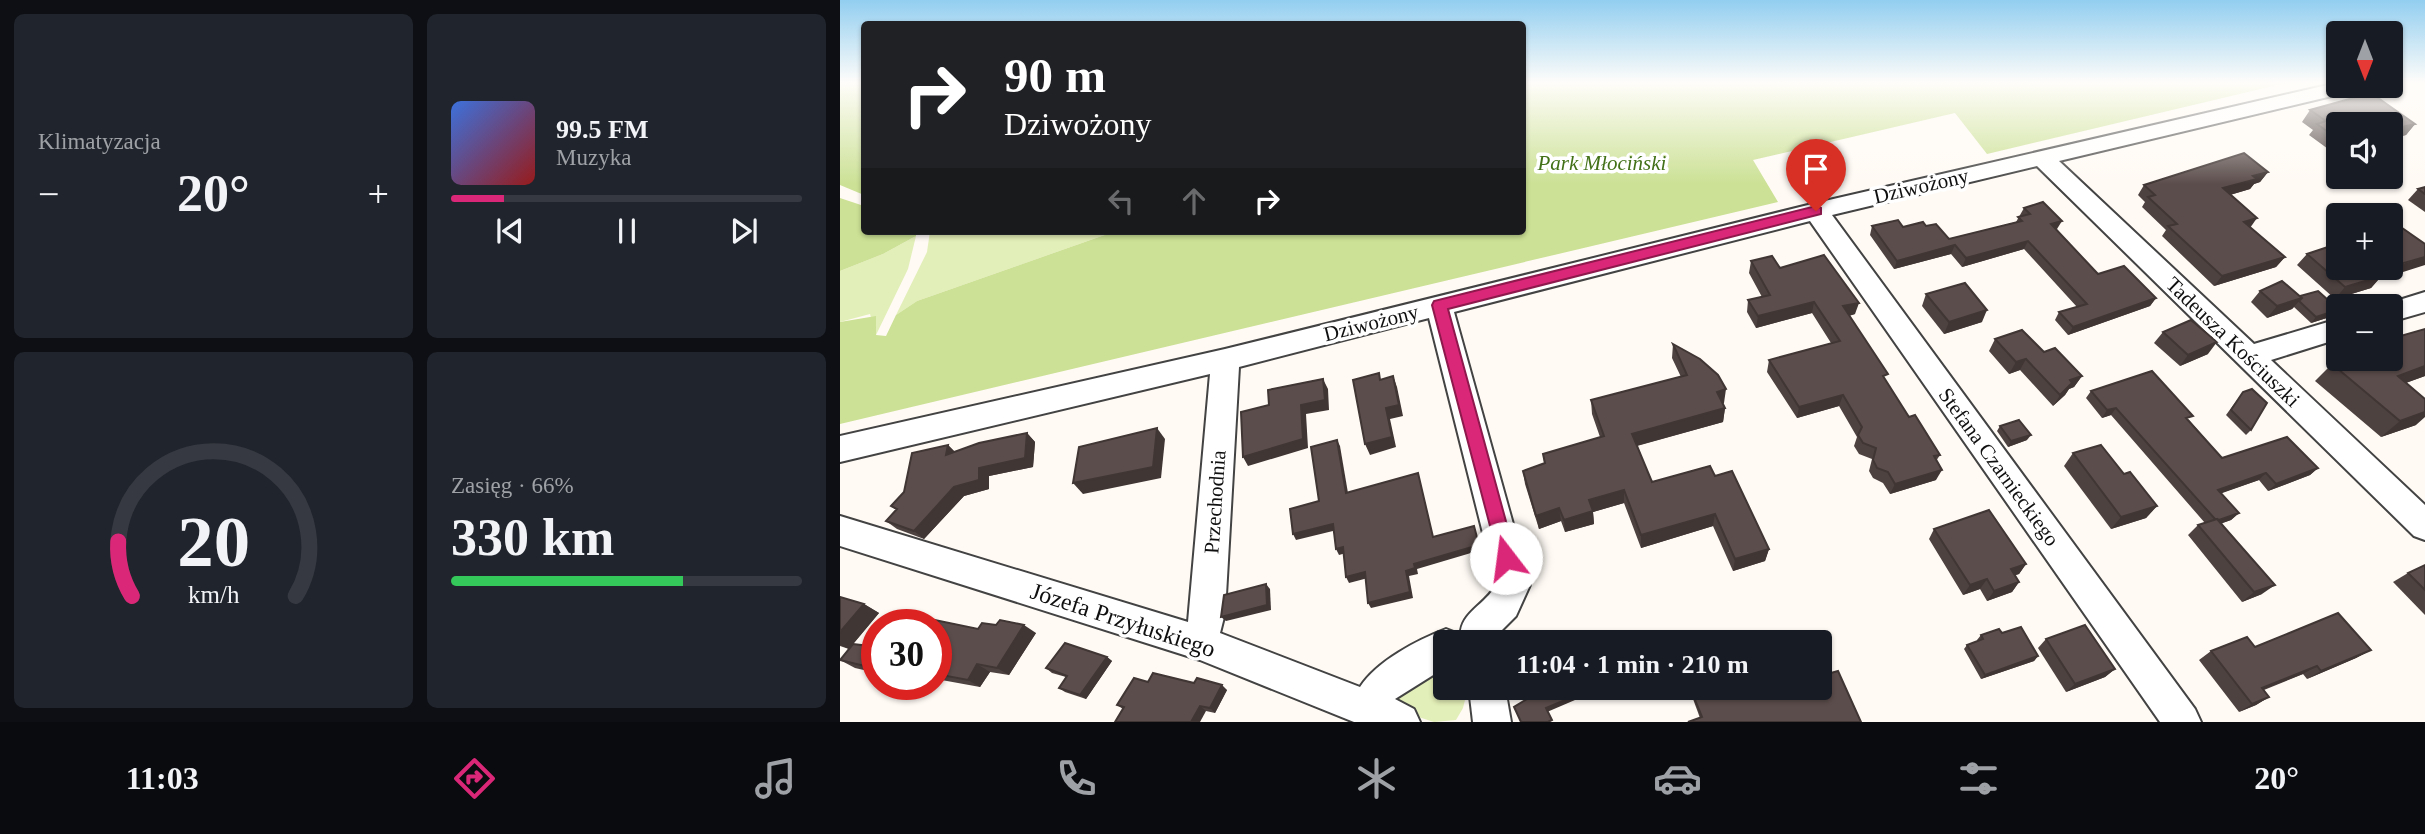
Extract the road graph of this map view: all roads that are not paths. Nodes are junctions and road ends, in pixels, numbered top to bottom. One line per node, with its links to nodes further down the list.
1 (2219, 117): 2 (street, Dziwożony)
2 (2042, 158): 3 (street, Dziwożony); 8 (street, Tadeusza Kościuszki)
3 (1816, 211): 5 (street, Dziwożony); 20 (street, Stefana Czarnieckiego)
4 (2425, 302): 6 (street)
5 (1439, 305): 9 (street, Dziwożony); 13 (street)
6 (2403, 308)
7 (2326, 333): 8 (street)
8 (2248, 357): 11 (street, Tadeusza Kościuszki)
9 (1225, 360): 10 (street, Dziwożony); 14 (street, Przechodnia)
10 (840, 449)
11 (2425, 526)
12 (840, 531): 14 (street, Józefa Przyłuskiego)
13 (1478, 630)
14 (1200, 643): 17 (street, Józefa Przyłuskiego)
15 (1433, 654): 17 (street)
16 (1489, 700): 19 (street)
17 (1367, 709): 18 (street, Józefa Przyłuskiego)
18 (1401, 722)
19 (1492, 722)
20 (2182, 722)

